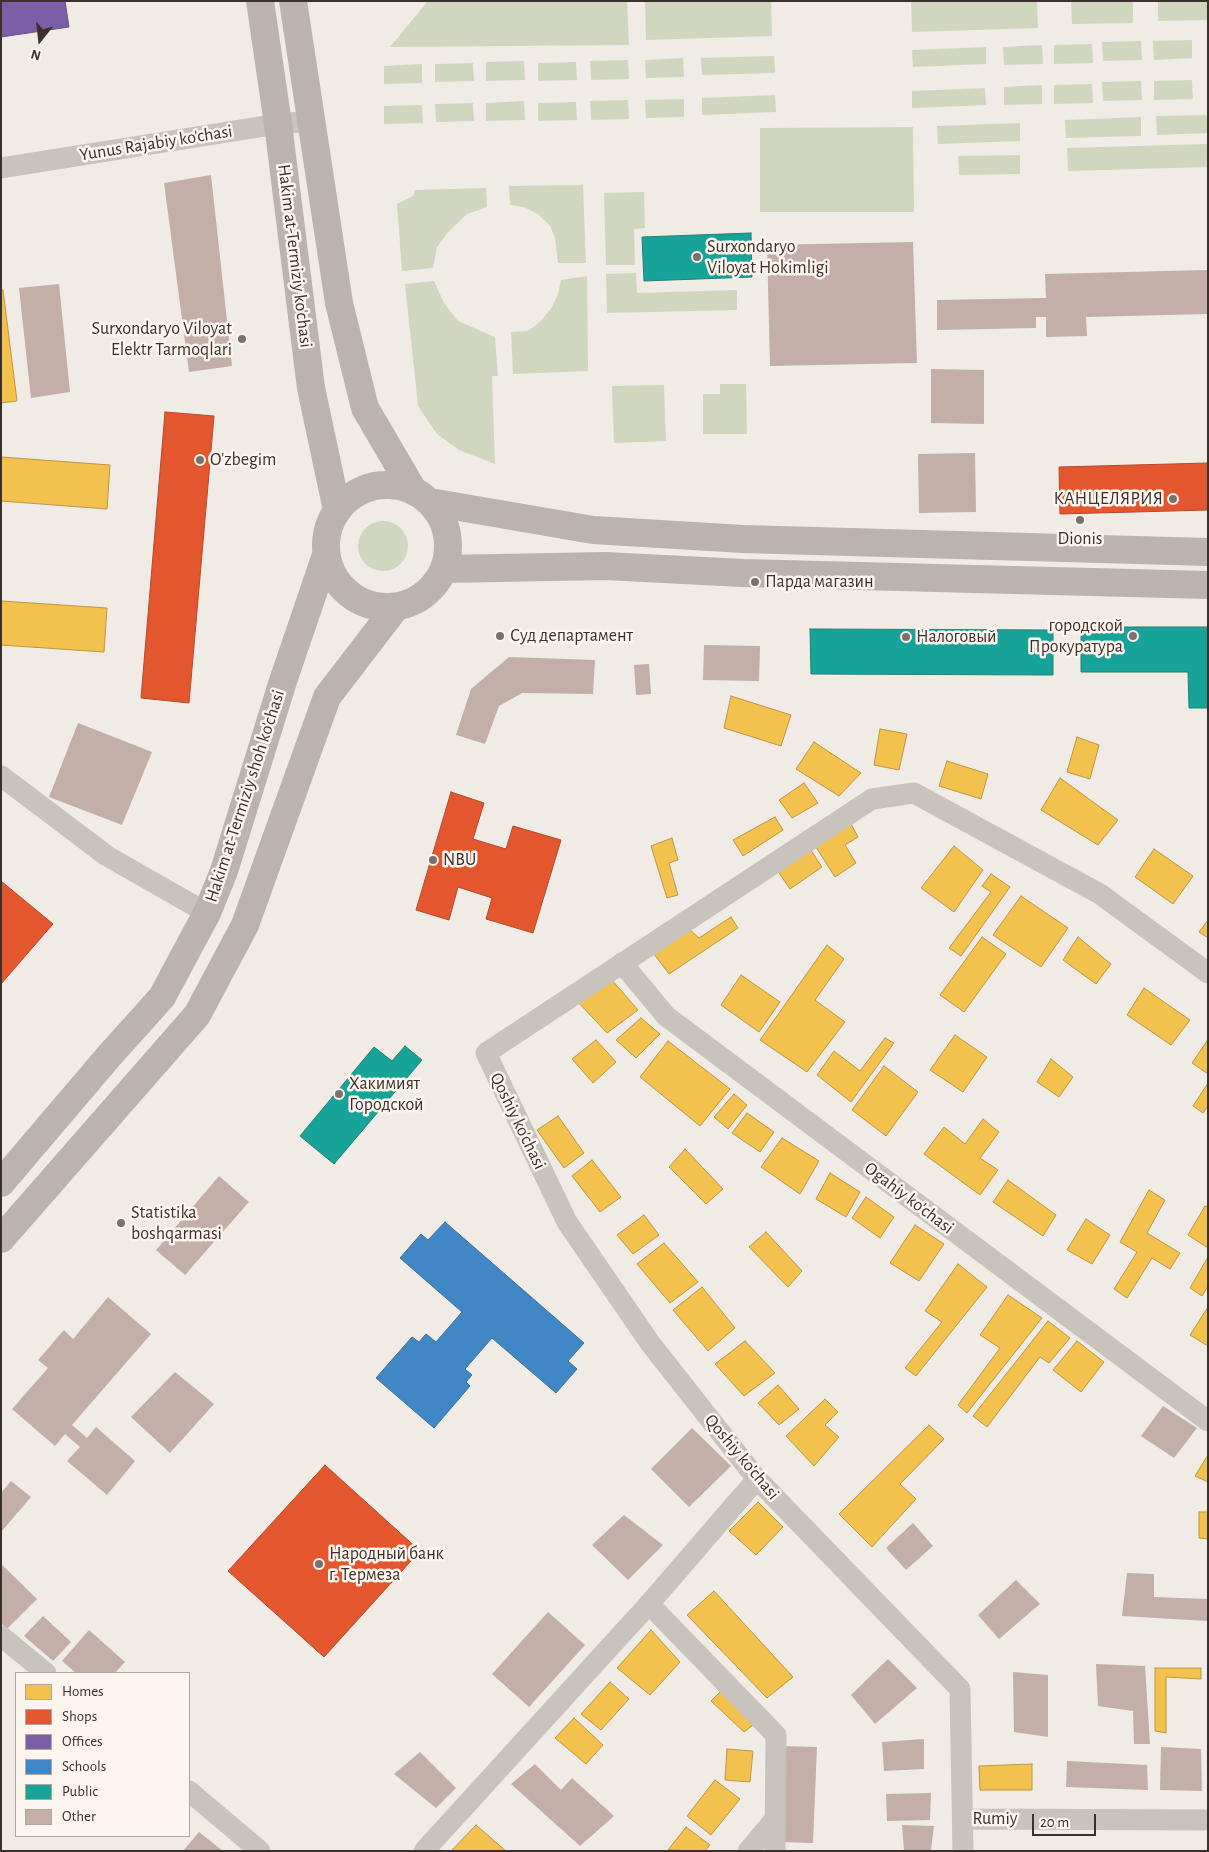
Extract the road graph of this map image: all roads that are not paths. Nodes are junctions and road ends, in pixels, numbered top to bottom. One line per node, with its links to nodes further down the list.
1 (260, 1): 4 (main road, Hakim at-Termiziy ko'chasi)
2 (293, 1): 3 (main road, Hakim at-Termiziy ko'chasi)
3 (312, 121): 4 (street, Yunus Rajabiy ko'chasi); 6 (main road, Hakim at-Termiziy ko'chasi)
4 (278, 124): 5 (street, Yunus Rajabiy ko'chasi); 7 (main road, Hakim at-Termiziy ko'chasi)
5 (1, 168)
6 (422, 496): 7 (main road); 8 (main road); 10 (main road)
7 (336, 510): 9 (main road)
8 (1208, 552)
9 (326, 555): 12 (main road); 14 (main road, Hakim at-Termiziy shoh ko'chasi)
10 (444, 569): 11 (main road); 12 (main road)
11 (1208, 585)
12 (396, 607): 18 (main road)
13 (1, 776): 14 (street)
14 (207, 913): 17 (main road, Hakim at-Termiziy shoh ko'chasi)
15 (622, 963): 16 (street); 19 (street, Ogahiy ko'chasi); 20 (street, Qoshiy ko'chasi)
16 (1208, 973)
17 (1, 1183)
18 (1, 1239)
19 (1208, 1421)
20 (757, 1479): 21 (street); 26 (street, Qoshiy ko'chasi)
21 (649, 1604): 25 (street); 29 (street)
22 (1, 1636): 23 (street)
23 (45, 1672)
24 (190, 1793): 28 (street)
25 (775, 1819): 30 (street); 31 (street)
26 (962, 1819): 27 (street, Rumiy); 32 (street, Qoshiy ko'chasi)
27 (1208, 1820)
28 (260, 1851)
29 (424, 1851)
30 (748, 1851)
31 (775, 1851)
32 (963, 1851)

